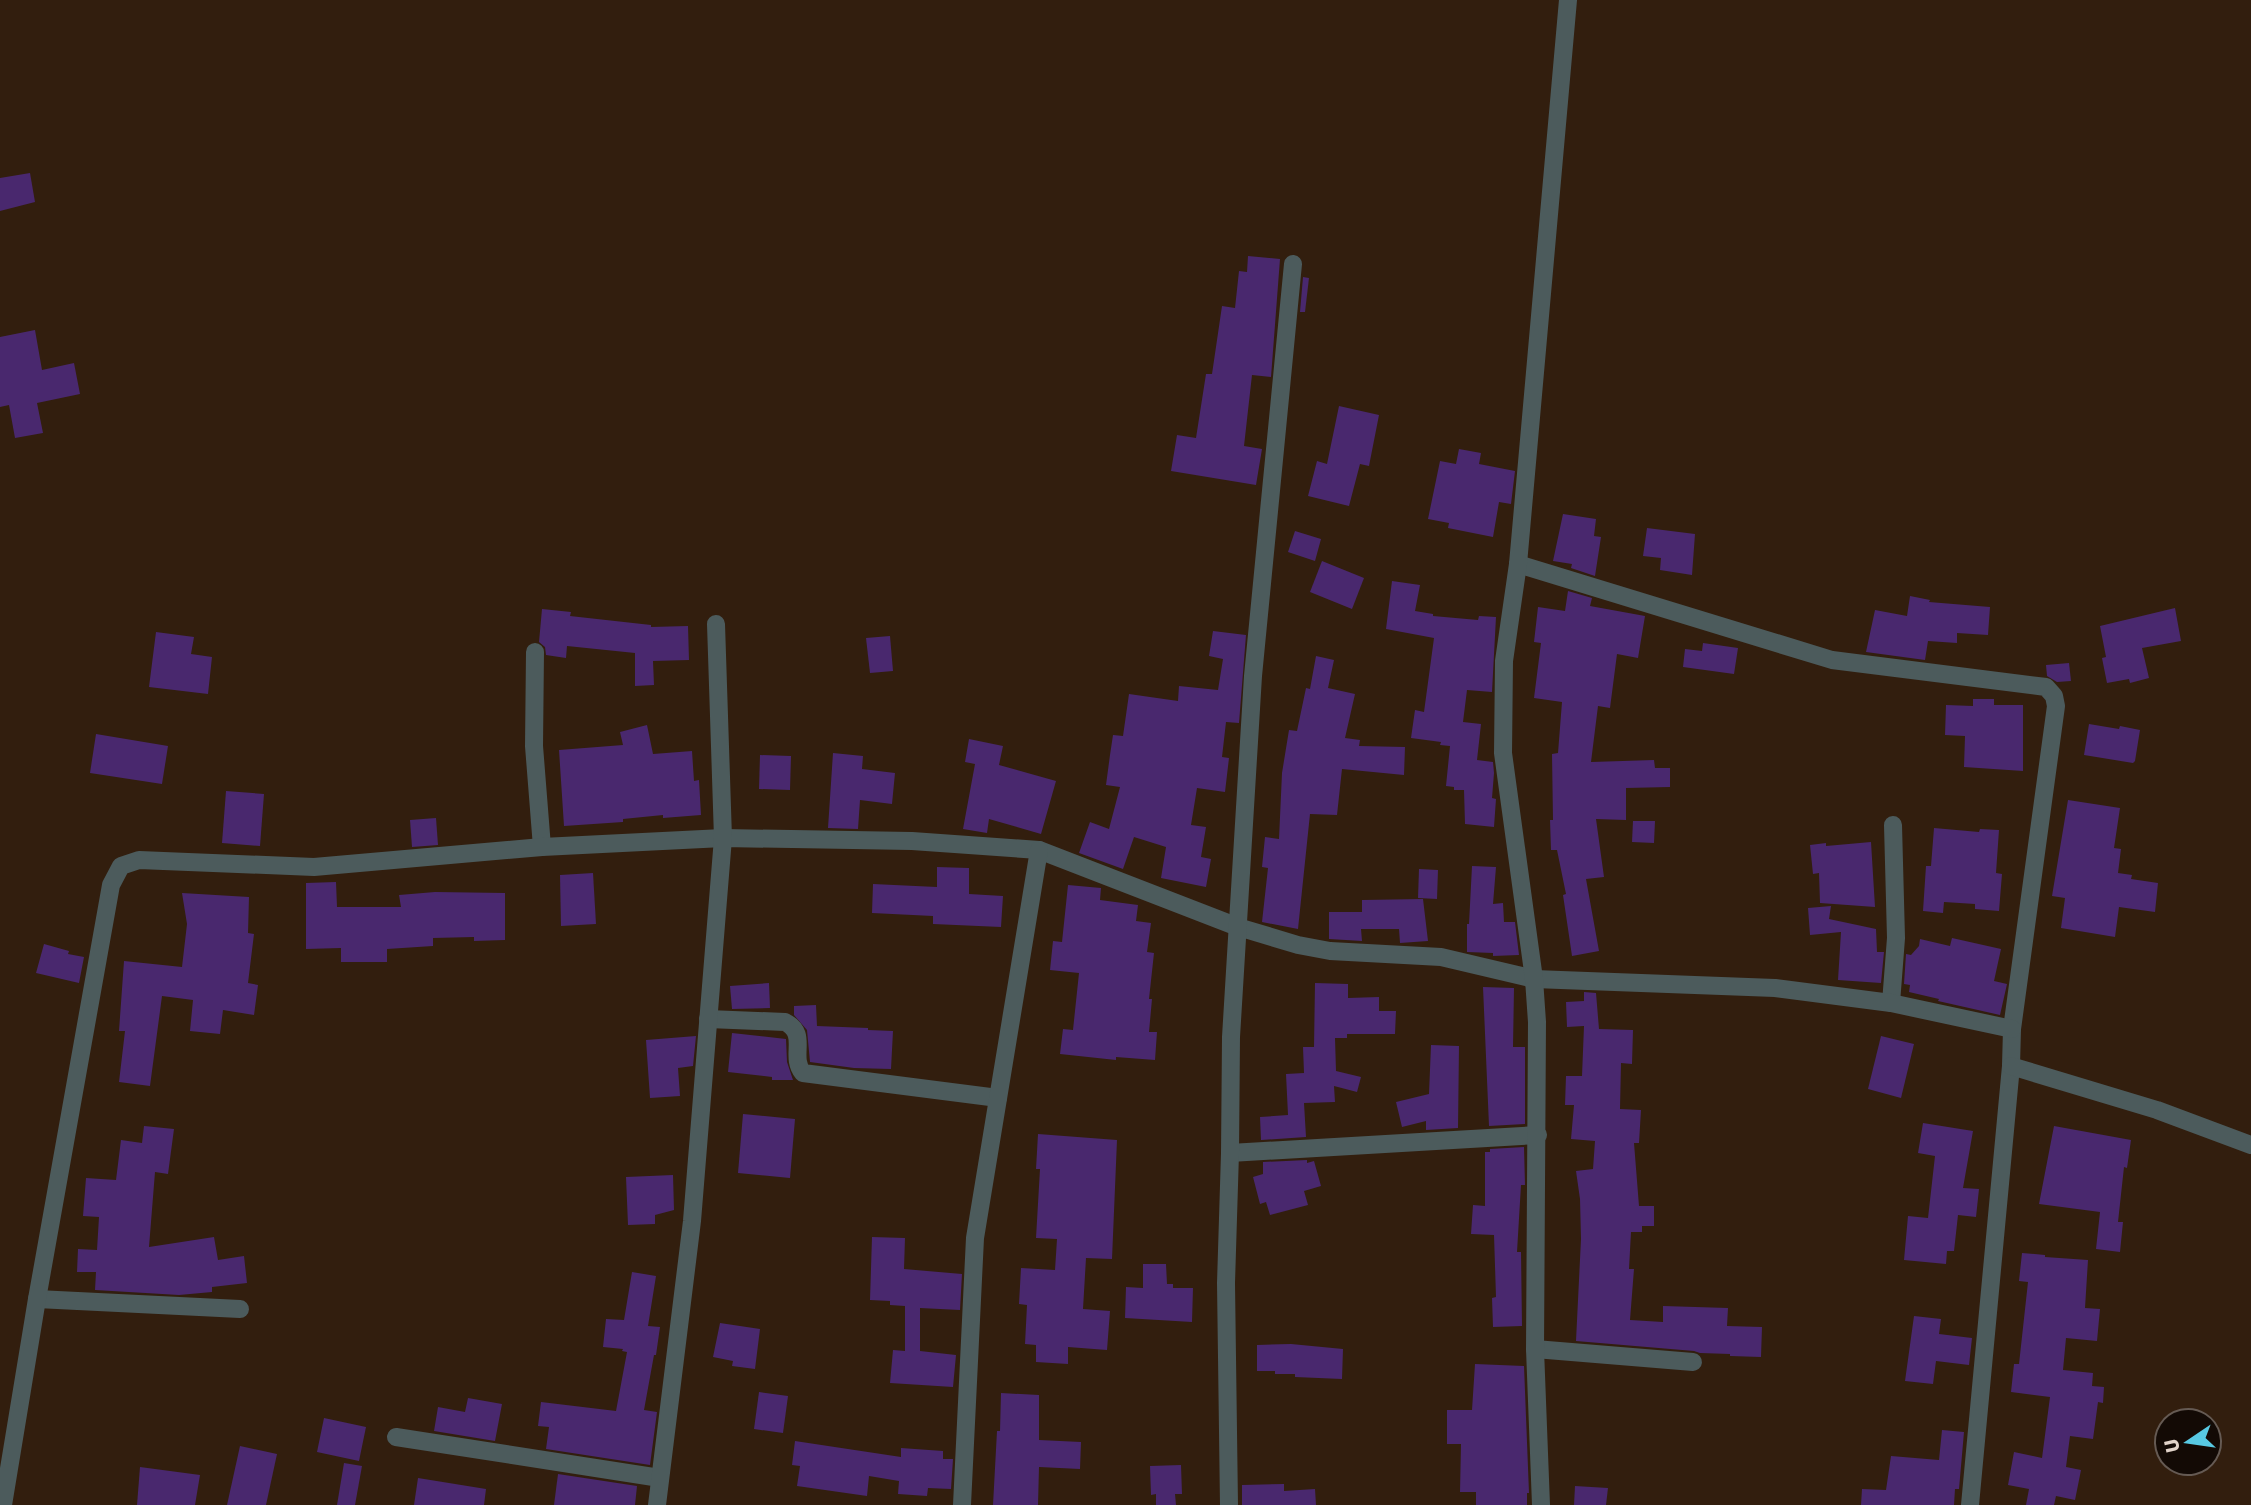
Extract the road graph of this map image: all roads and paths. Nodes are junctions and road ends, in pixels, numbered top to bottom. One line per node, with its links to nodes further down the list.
1 (1568, 0): 3 (street)
2 (1293, 264): 10 (street)
3 (1518, 564): 11 (street); 14 (street)
4 (716, 624): 7 (street)
5 (535, 652): 8 (street)
6 (1893, 825): 12 (street)
7 (723, 838): 8 (street); 9 (street); 13 (street)
8 (541, 847): 20 (street)
9 (1039, 849): 10 (street); 16 (street)
10 (1238, 927): 11 (street); 19 (street)
11 (1534, 979): 12 (street); 17 (street)
12 (1891, 1003): 14 (street)
13 (708, 1019): 16 (street); 25 (street)
14 (2012, 1029): 15 (street)
15 (2011, 1066): 18 (street); 31 (street)
16 (998, 1098): 28 (street)
17 (1538, 1135): 19 (street); 22 (street)
18 (2251, 1145)
19 (1230, 1153): 29 (street)
20 (37, 1299): 21 (street); 26 (street)
21 (240, 1309)
22 (1535, 1349): 23 (street); 30 (street)
23 (1693, 1362)
24 (396, 1437): 25 (street)
25 (660, 1478): 27 (street)
26 (3, 1505)
27 (657, 1505)
28 (962, 1505)
29 (1229, 1505)
30 (1541, 1505)
31 (1970, 1505)

